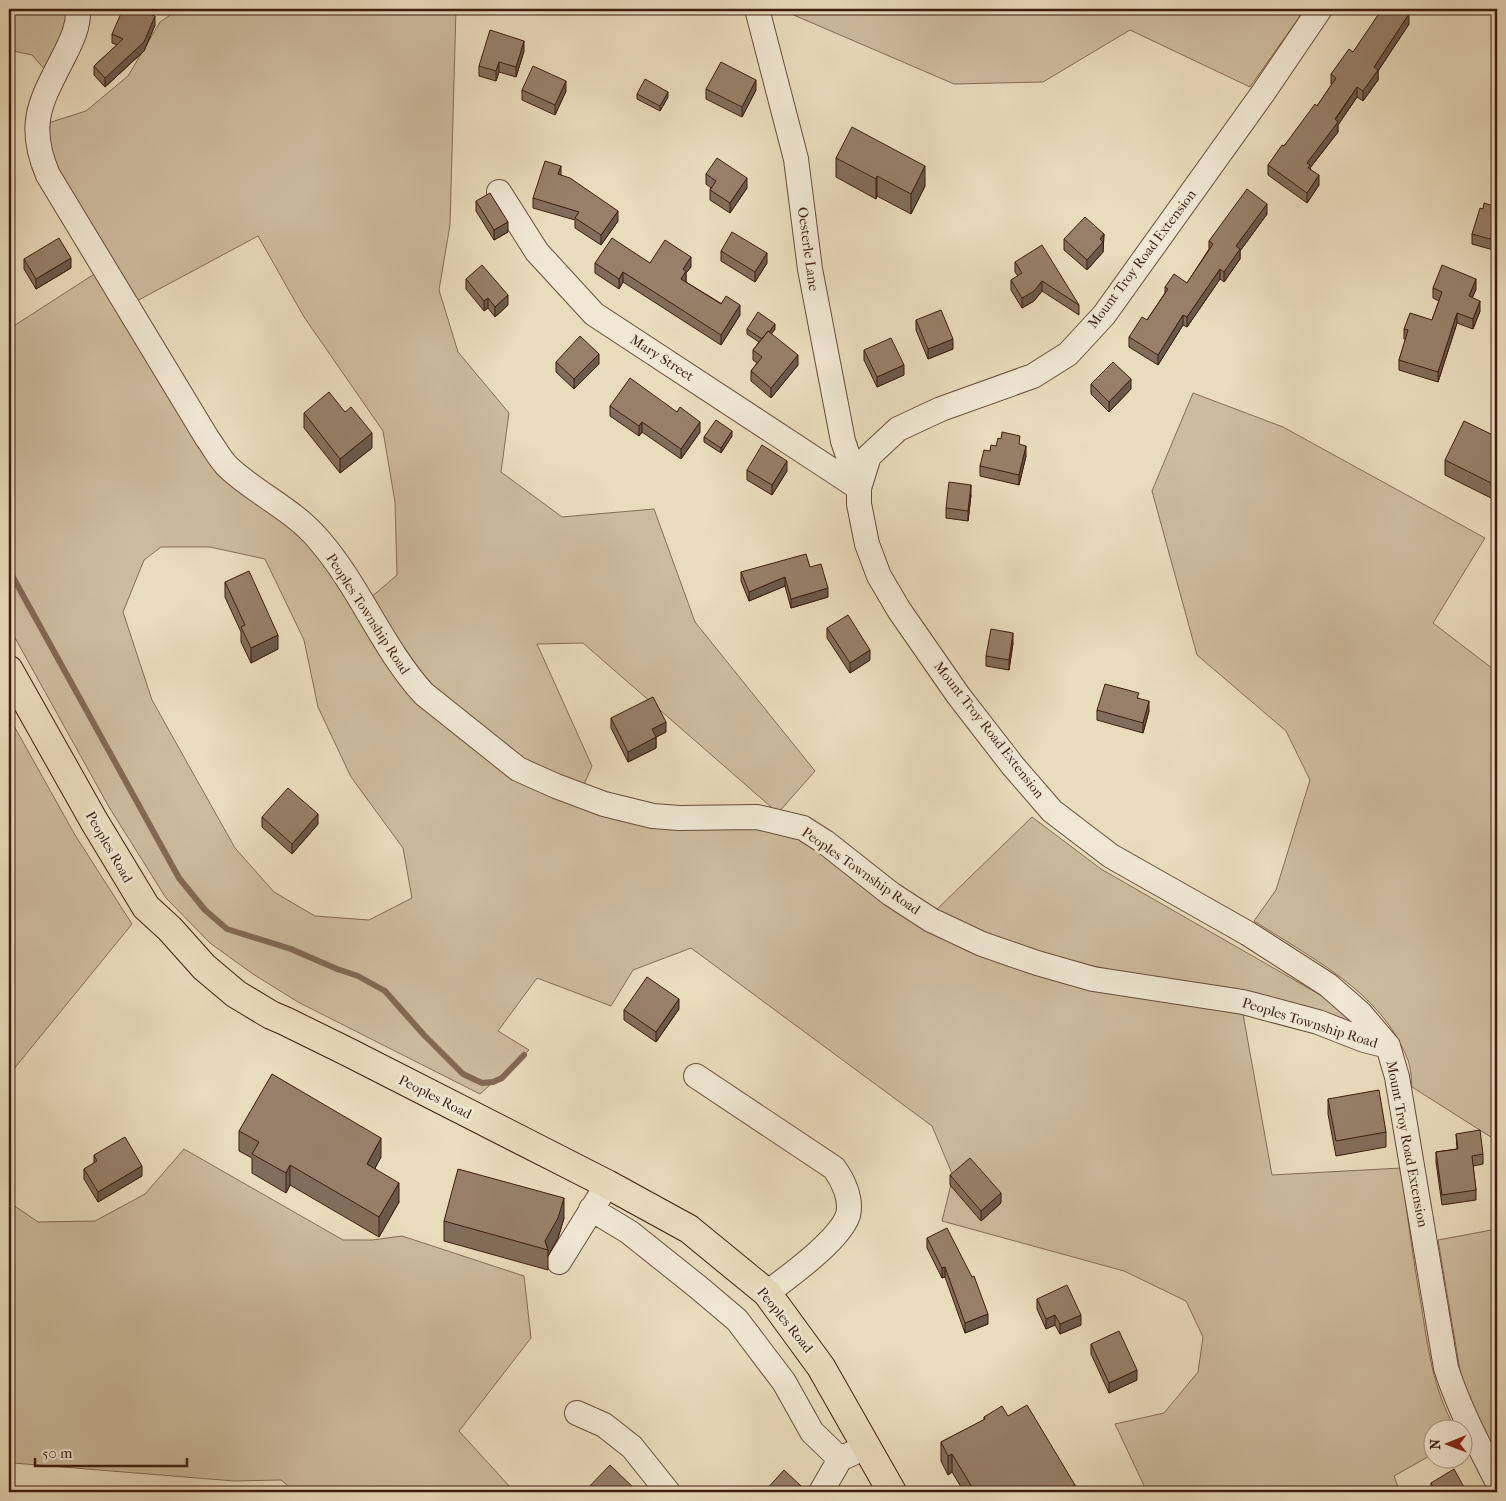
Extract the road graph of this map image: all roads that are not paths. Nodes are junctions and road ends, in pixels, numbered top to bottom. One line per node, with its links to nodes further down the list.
1 (78, 9): 7 (street, Peoples Township Road)
2 (756, 9): 5 (street, Oesterle Lane)
3 (1320, 9): 5 (street, Mount Troy Road Extension)
4 (499, 192): 5 (street, Mary Street)
5 (860, 488): 7 (street, Mount Troy Road Extension)
6 (9, 670): 9 (main road, Peoples Road)
7 (1388, 1046): 16 (street, Mount Troy Road Extension)
8 (696, 1076): 12 (street)
9 (607, 1184): 10 (street); 12 (main road, Peoples Road)
10 (591, 1209): 11 (street); 15 (street)
11 (559, 1262)
12 (767, 1293): 14 (main road, Peoples Road)
13 (577, 1413): 17 (street)
14 (867, 1448): 15 (street); 19 (main road, Peoples Road)
15 (840, 1459): 18 (street)
16 (1497, 1481)
17 (668, 1492)
18 (821, 1492)
19 (892, 1492)

